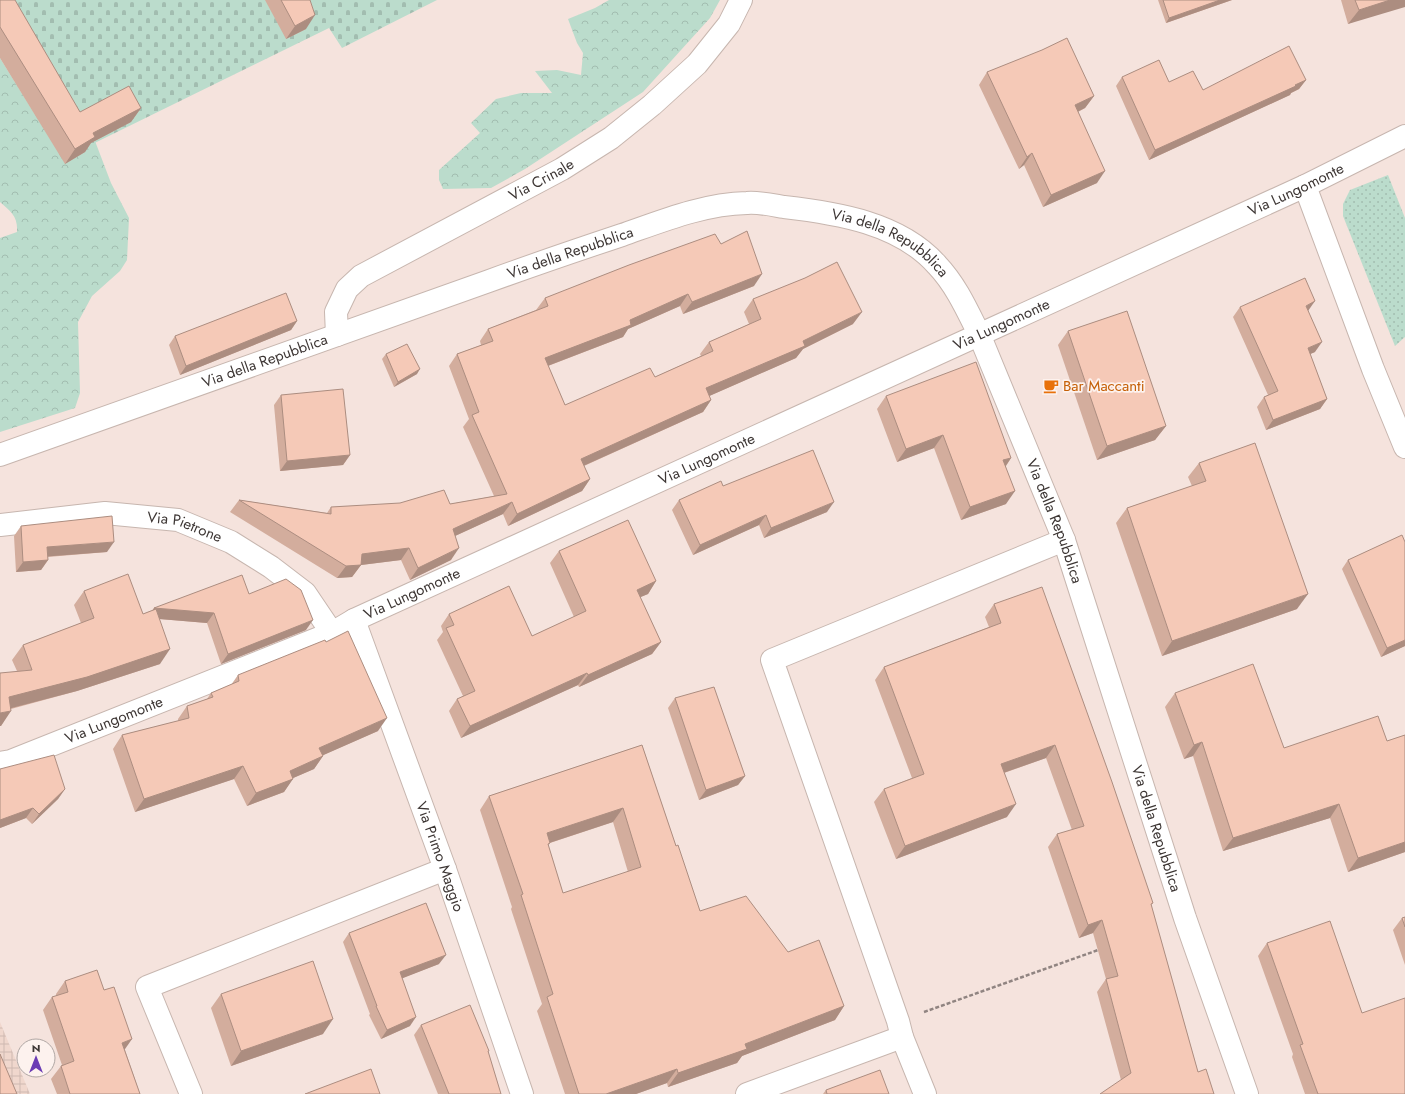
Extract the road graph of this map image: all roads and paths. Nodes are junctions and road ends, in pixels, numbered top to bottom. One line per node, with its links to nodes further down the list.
1 (741, 0): 5 (street, Via Crinale)
2 (1405, 136): 3 (street, Via Lungomonte)
3 (1305, 186): 4 (street, Via Lungomonte); 6 (street)
4 (979, 334): 5 (street, Via della Repubblica); 9 (street, Via della Repubblica); 10 (street, Via Lungomonte)
5 (337, 335): 7 (street, Via della Repubblica)
6 (1405, 447)
7 (0, 455)
8 (0, 525): 11 (street, Via Pietrone)
9 (1064, 540): 15 (street); 20 (street, Via della Repubblica)
10 (354, 620): 11 (street, Via Lungomonte); 13 (street, Via Primo Maggio)
11 (332, 633): 12 (street, Via Lungomonte)
12 (0, 763)
13 (445, 869): 16 (street); 17 (street, Via Primo Maggio)
14 (1104, 948): 15 (path)
15 (900, 1029): 18 (street); 19 (street)
16 (190, 1094)
17 (522, 1094)
18 (747, 1094)
19 (925, 1094)
20 (1248, 1094)

